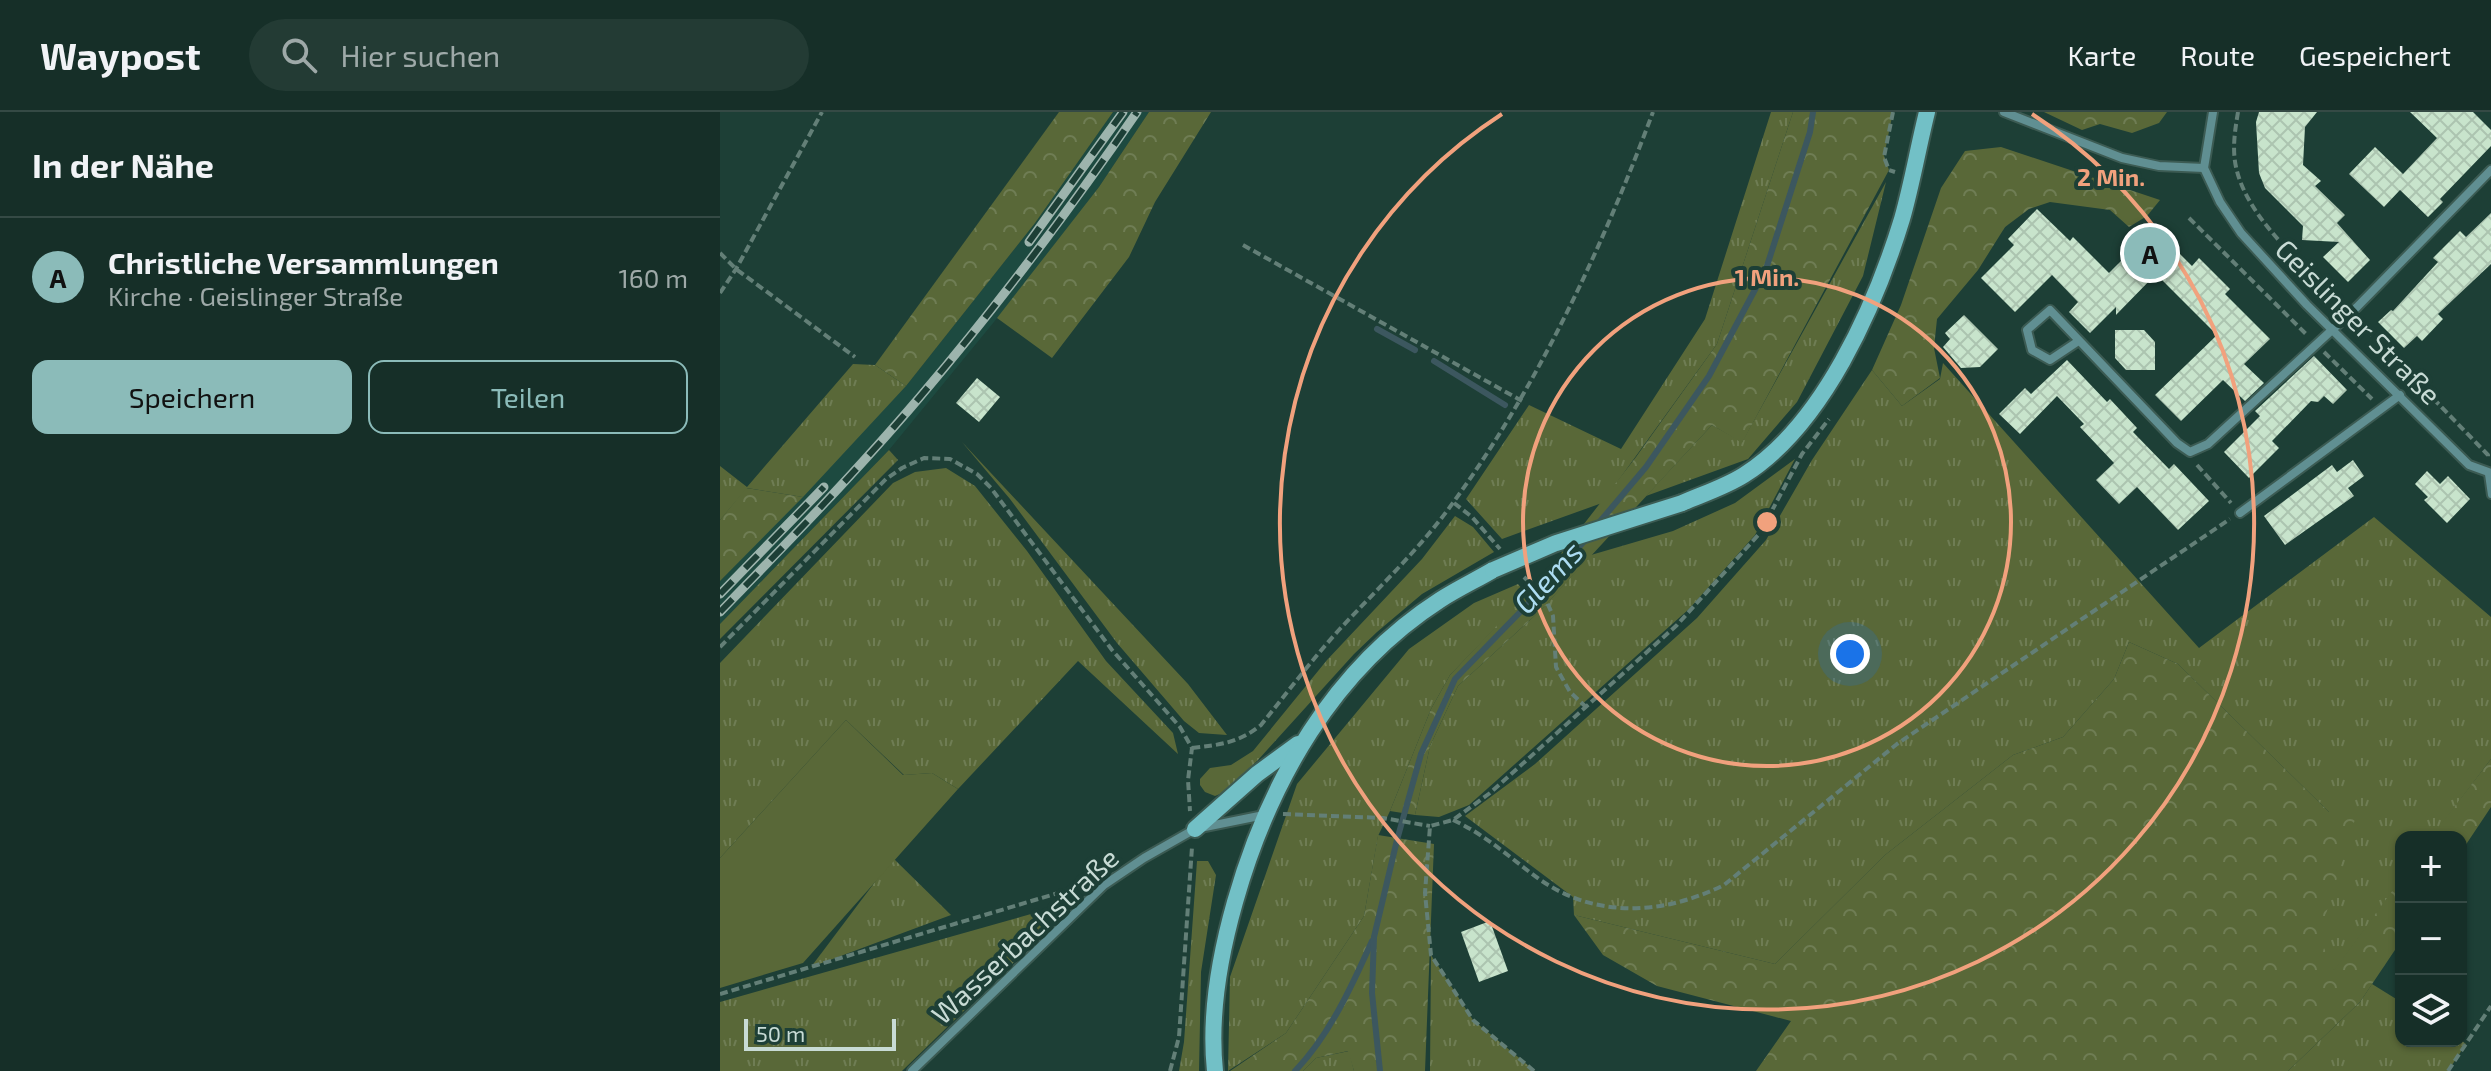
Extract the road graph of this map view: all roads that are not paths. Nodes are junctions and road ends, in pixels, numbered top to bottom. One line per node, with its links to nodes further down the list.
1 (1927, 112): 12 (main road, bridge)
2 (2004, 112): 4 (street)
3 (2213, 112): 4 (street)
4 (2204, 168): 6 (street, Geislinger Straße)
5 (2491, 170): 6 (street)
6 (2331, 329): 7 (street); 8 (street, Geislinger Straße)
7 (2077, 342): 7 (street)
8 (2400, 395): 9 (street, Geislinger Straße); 11 (street)
9 (2490, 474): 10 (lane, Geislinger Straße)
10 (2491, 495)
11 (2240, 513)
12 (1303, 740): 13 (main road); 14 (main road)
13 (1265, 815): 14 (street, Wasserbachstraße); 16 (main road)
14 (1195, 829): 15 (street, Wasserbachstraße)
15 (912, 1071)
16 (1215, 1071)

